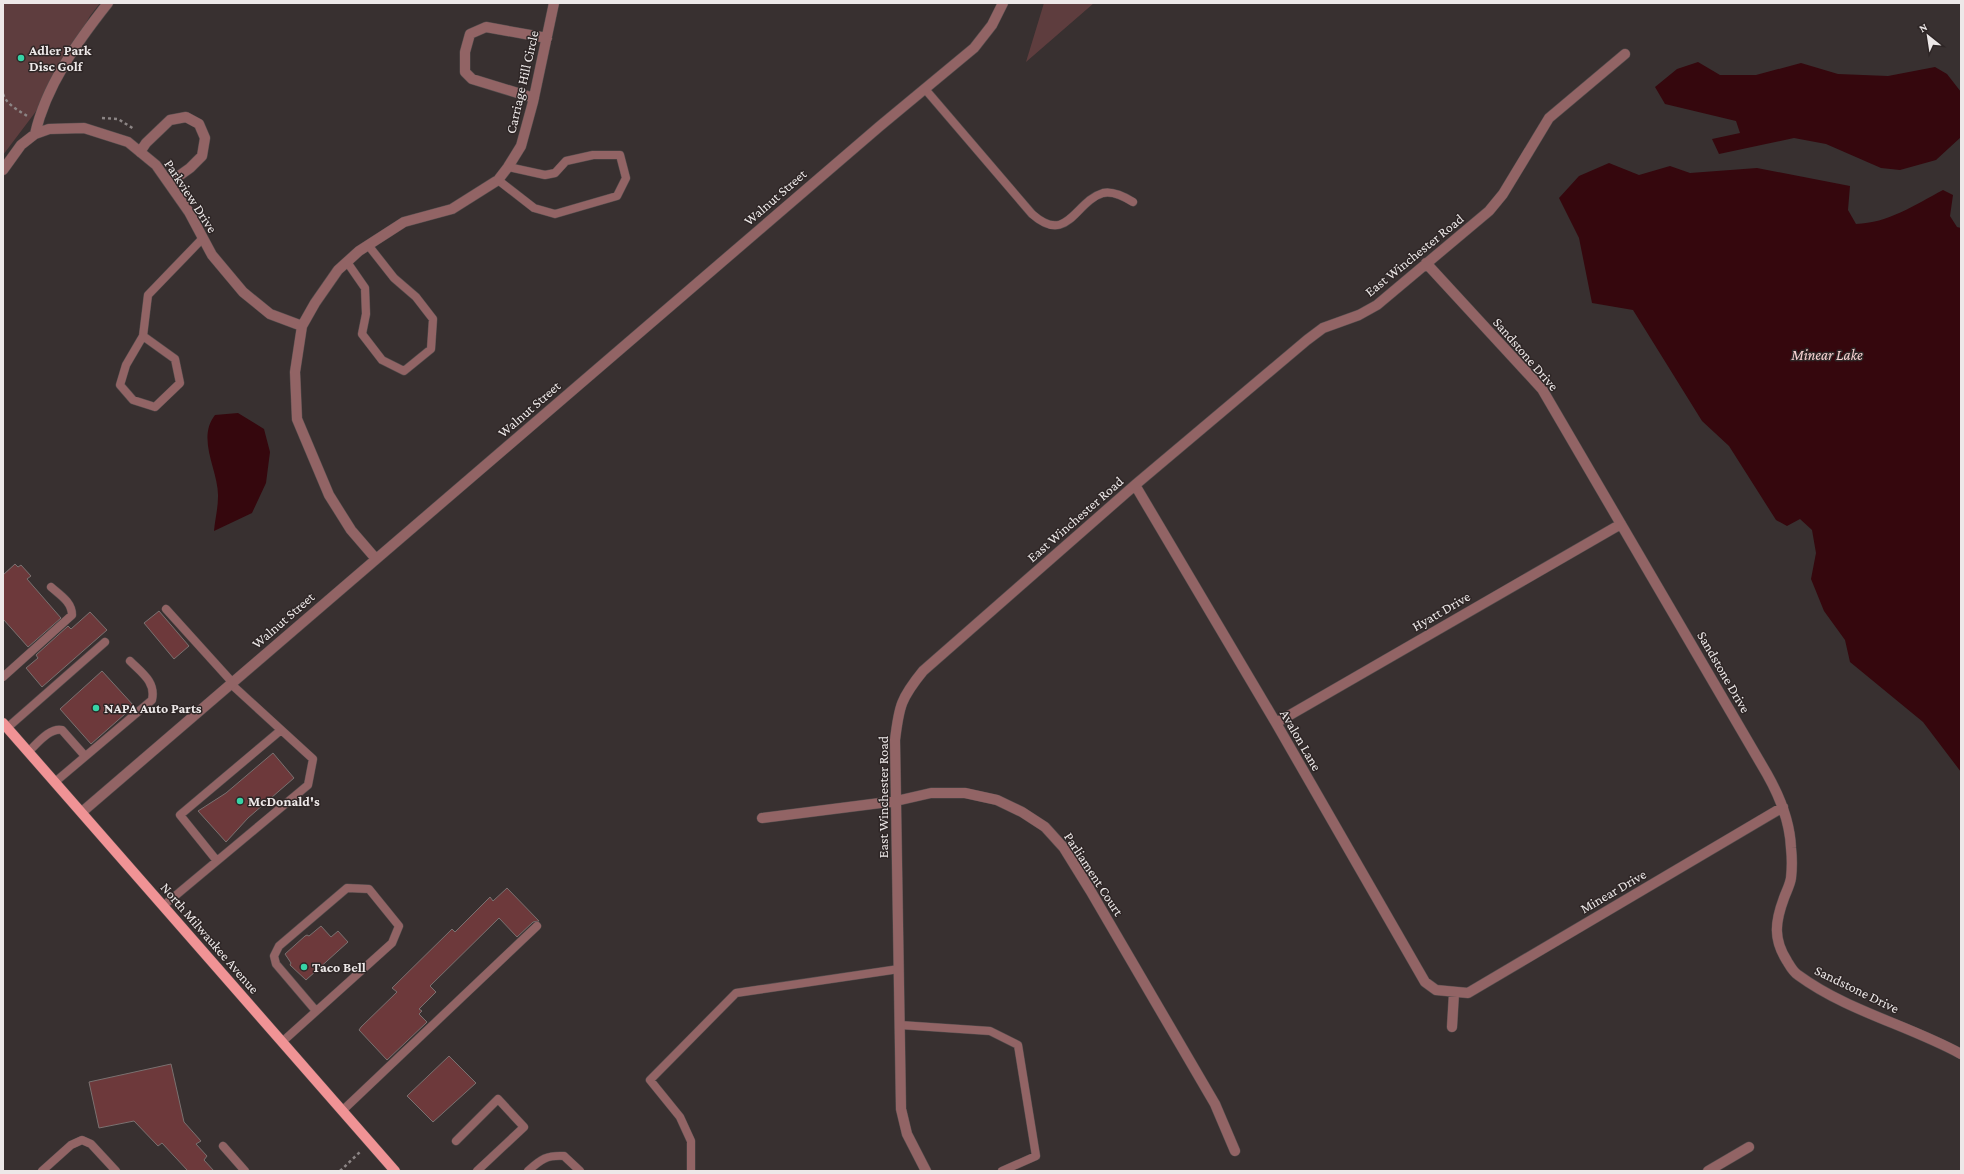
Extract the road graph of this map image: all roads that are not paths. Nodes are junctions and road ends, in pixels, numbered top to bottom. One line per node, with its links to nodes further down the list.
1 (108, 3): 8 (street)
2 (554, 3): 4 (street, Carriage Hill Circle)
3 (1002, 3): 6 (street, Walnut Street)
4 (547, 38): 7 (street, Carriage Hill Circle); 7 (street)
5 (1625, 54): 18 (street, East Winchester Road)
6 (925, 89): 14 (lane); 23 (street, Walnut Street)
7 (534, 98): 10 (street, Carriage Hill Circle)
8 (35, 134): 9 (street, Parkview Drive); 11 (street, Parkview Drive)
9 (140, 152): 13 (street, Parkview Drive); 13 (street)
10 (508, 167): 12 (street, Carriage Hill Circle); 12 (lane)
11 (3, 170)
12 (498, 180): 16 (street, Carriage Hill Circle)
13 (169, 183): 15 (street, Parkview Drive)
14 (1133, 202)
15 (203, 238): 19 (street, Parkview Drive); 20 (lane)
16 (368, 245): 17 (street, Carriage Hill Circle); 17 (lane)
17 (347, 262): 19 (street, Carriage Hill Circle)
18 (1426, 263): 21 (street, East Winchester Road); 22 (street, Sandstone Drive)
19 (302, 326): 23 (street, Carriage Hill Circle)
20 (143, 336): 20 (lane)
21 (1135, 485): 30 (street, Avalon Lane); 36 (street, East Winchester Road)
22 (1621, 524): 30 (street, Hyatt Drive); 37 (street, Sandstone Drive)
23 (376, 559): 29 (street, Walnut Street)
24 (51, 587): 28 (lane)
25 (166, 609): 29 (lane)
26 (105, 642): 31 (lane)
27 (130, 661): 34 (lane)
28 (3, 677)
29 (232, 683): 32 (lane); 38 (street, Walnut Street)
30 (1276, 723): 44 (street, Avalon Lane)
31 (5, 726): 33 (main road, North Milwaukee Avenue)
32 (281, 730): 40 (lane); 40 (lane)
33 (28, 752): 34 (lane); 35 (main road, North Milwaukee Avenue)
34 (85, 756): 35 (lane)
35 (55, 782): 38 (main road, North Milwaukee Avenue)
36 (896, 801): 39 (street, Parliament Court); 43 (street, East Winchester Road); 54 (street, Parliament Court)
37 (1783, 808): 44 (street, Minear Drive); 49 (street, Sandstone Drive)
38 (82, 812): 41 (main road, North Milwaukee Avenue)
39 (762, 818)
40 (218, 861): 41 (lane)
41 (164, 906): 48 (main road, North Milwaukee Avenue)
42 (537, 926): 50 (lane)
43 (898, 969): 46 (street, East Winchester Road); 62 (lane)
44 (1454, 993): 47 (street)
45 (316, 1012): 45 (lane); 48 (lane)
46 (900, 1025): 63 (street, East Winchester Road); 64 (lane)
47 (1452, 1027)
48 (282, 1042): 50 (main road, North Milwaukee Avenue)
49 (1961, 1054)
50 (342, 1111): 58 (main road, North Milwaukee Avenue)
51 (456, 1141): 59 (lane)
52 (223, 1146): 57 (lane)
53 (1749, 1147): 65 (street)
54 (1235, 1151)
55 (45, 1170): 56 (lane)
56 (116, 1171)
57 (245, 1171)
58 (395, 1171)
59 (477, 1171)
60 (528, 1171): 61 (lane)
61 (580, 1171)
62 (691, 1171)
63 (926, 1171)
64 (1002, 1171)
65 (1708, 1171)

